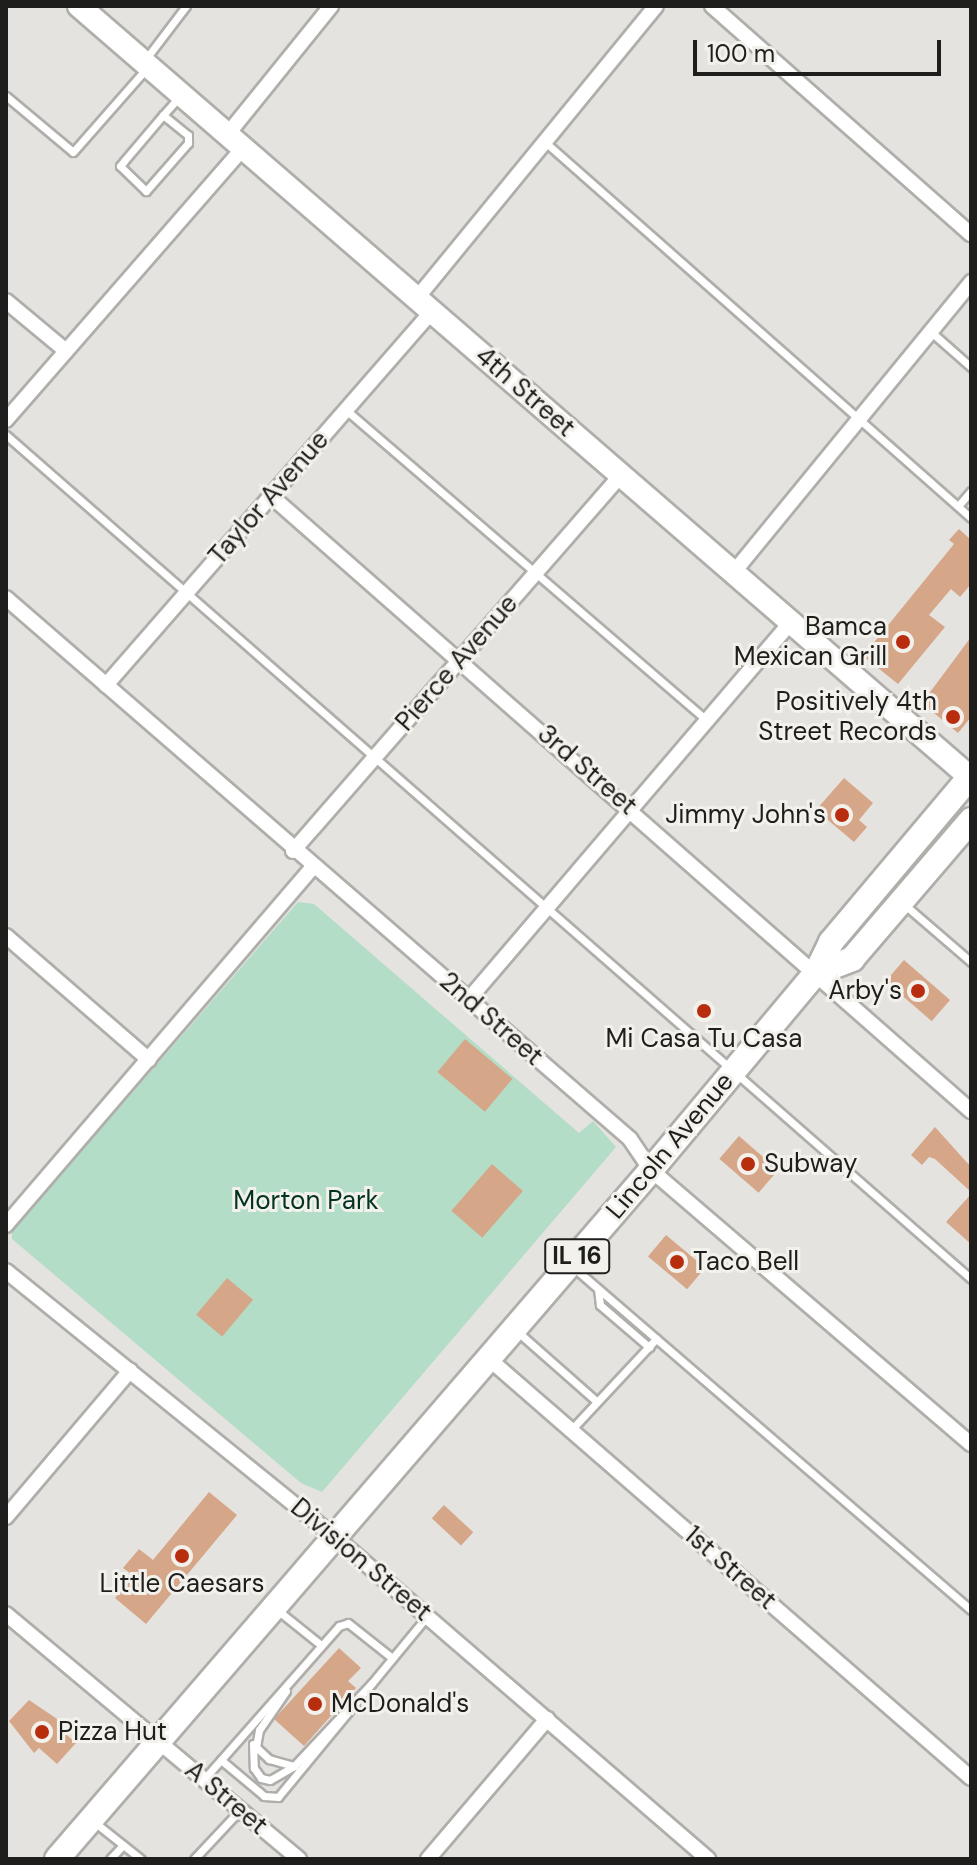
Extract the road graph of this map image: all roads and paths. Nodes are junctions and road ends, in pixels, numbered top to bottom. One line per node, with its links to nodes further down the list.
1 (79, 6): 6 (street, 4th Street)
2 (186, 6): 6 (lane)
3 (331, 6): 10 (street)
4 (656, 6): 11 (street, Taylor Avenue)
5 (712, 6): 12 (street)
6 (146, 64): 7 (street, 4th Street); 8 (lane)
7 (181, 94): 9 (lane); 10 (street, 4th Street)
8 (6, 96)
9 (163, 115): 9 (lane)
10 (235, 142): 15 (street, 4th Street); 17 (street)
11 (545, 142): 15 (street, Taylor Avenue); 20 (lane)
12 (971, 234)
13 (971, 282): 16 (street)
14 (6, 301): 17 (street)
15 (424, 305): 19 (street, Taylor Avenue); 23 (street, 4th Street)
16 (930, 331): 18 (lane); 20 (street)
17 (66, 351): 21 (street)
18 (971, 367)
19 (346, 410): 25 (street, Taylor Avenue); 29 (lane)
20 (859, 419): 26 (lane); 28 (street)
21 (6, 420)
22 (6, 435): 30 (lane)
23 (621, 475): 28 (street, 4th Street); 29 (street, Pierce Avenue)
24 (971, 491): 26 (lane)
25 (271, 496): 30 (street, Taylor Avenue); 33 (street, 3rd Street)
26 (958, 506): 27 (lane)
27 (971, 518)
28 (734, 572): 32 (street, 4th Street)
29 (535, 574): 33 (street, Pierce Avenue); 35 (lane)
30 (187, 593): 34 (street, Taylor Avenue); 36 (lane)
31 (6, 598): 34 (street, 2nd Street)
32 (791, 622): 35 (street); 37 (street, 4th Street)
33 (460, 660): 36 (street, Pierce Avenue); 38 (street, 3rd Street)
34 (106, 685): 40 (street, 2nd Street)
35 (707, 720): 38 (street)
36 (372, 760): 40 (street, Pierce Avenue); 43 (lane)
37 (971, 777): 46 (main road, Lincoln Avenue / IL 16)
38 (631, 809): 43 (street); 46 (street, 3rd Street)
39 (971, 820): 42 (main road, Lincoln Avenue / IL 16)
40 (293, 851): 41 (street, 2nd Street)
41 (312, 868): 47 (street, 2nd Street); 48 (street)
42 (901, 901): 45 (lane); 46 (main road, Lincoln Avenue / IL 16)
43 (545, 909): 47 (street); 49 (lane)
44 (6, 936): 48 (street)
45 (971, 962)
46 (816, 973): 49 (main road, Lincoln Avenue / IL 16); 50 (street, 3rd Street)
47 (469, 999): 51 (street, 2nd Street)
48 (149, 1060): 52 (street)
49 (733, 1072): 51 (main road, Lincoln Avenue / IL 16); 55 (lane)
50 (971, 1111)
51 (651, 1170): 53 (main road, Lincoln Avenue / IL 16); 64 (street, 2nd Street)
52 (6, 1225)
53 (570, 1265): 56 (lane); 57 (main road, Lincoln Avenue / IL 16)
54 (6, 1271): 61 (street, Division Street)
55 (971, 1279)
56 (598, 1289): 58 (lane); 59 (lane)
57 (514, 1329): 60 (main road, Lincoln Avenue / IL 16); 62 (lane)
58 (656, 1339): 59 (lane); 68 (lane)
59 (649, 1347): 62 (lane)
60 (488, 1358): 63 (street, 1st Street); 66 (main road, Lincoln Avenue / IL 16)
61 (130, 1371): 65 (street); 66 (street, Division Street)
62 (596, 1401): 63 (lane)
63 (571, 1430): 80 (street, 1st Street)
64 (971, 1444)
65 (6, 1517)
66 (335, 1537): 67 (main road, IL 16); 70 (street, Division Street)
67 (274, 1608): 71 (lane); 77 (main road, IL 16)
68 (971, 1610)
69 (6, 1614): 77 (street, A Street)
70 (427, 1616): 72 (lane); 75 (street, Division Street)
71 (321, 1645): 72 (lane); 74 (lane)
72 (392, 1658): 73 (lane)
73 (376, 1682): 78 (lane); 79 (lane)
74 (286, 1686): 76 (lane); 78 (lane)
75 (547, 1719): 90 (street); 91 (street, Division Street)
76 (255, 1739): 79 (lane); 79 (lane)
77 (160, 1741): 81 (street, A Street); 83 (main road, IL 16)
78 (221, 1760): 81 (lane)
79 (294, 1766)
80 (971, 1778)
81 (204, 1779): 82 (street, A Street)
82 (240, 1810): 88 (lane); 89 (street, A Street)
83 (92, 1819): 84 (lane); 85 (main road, IL 16)
84 (123, 1845): 86 (lane); 87 (lane)
85 (57, 1859)
86 (110, 1859)
87 (141, 1859)
88 (194, 1859)
89 (299, 1859)
90 (428, 1859)
91 (708, 1859)

